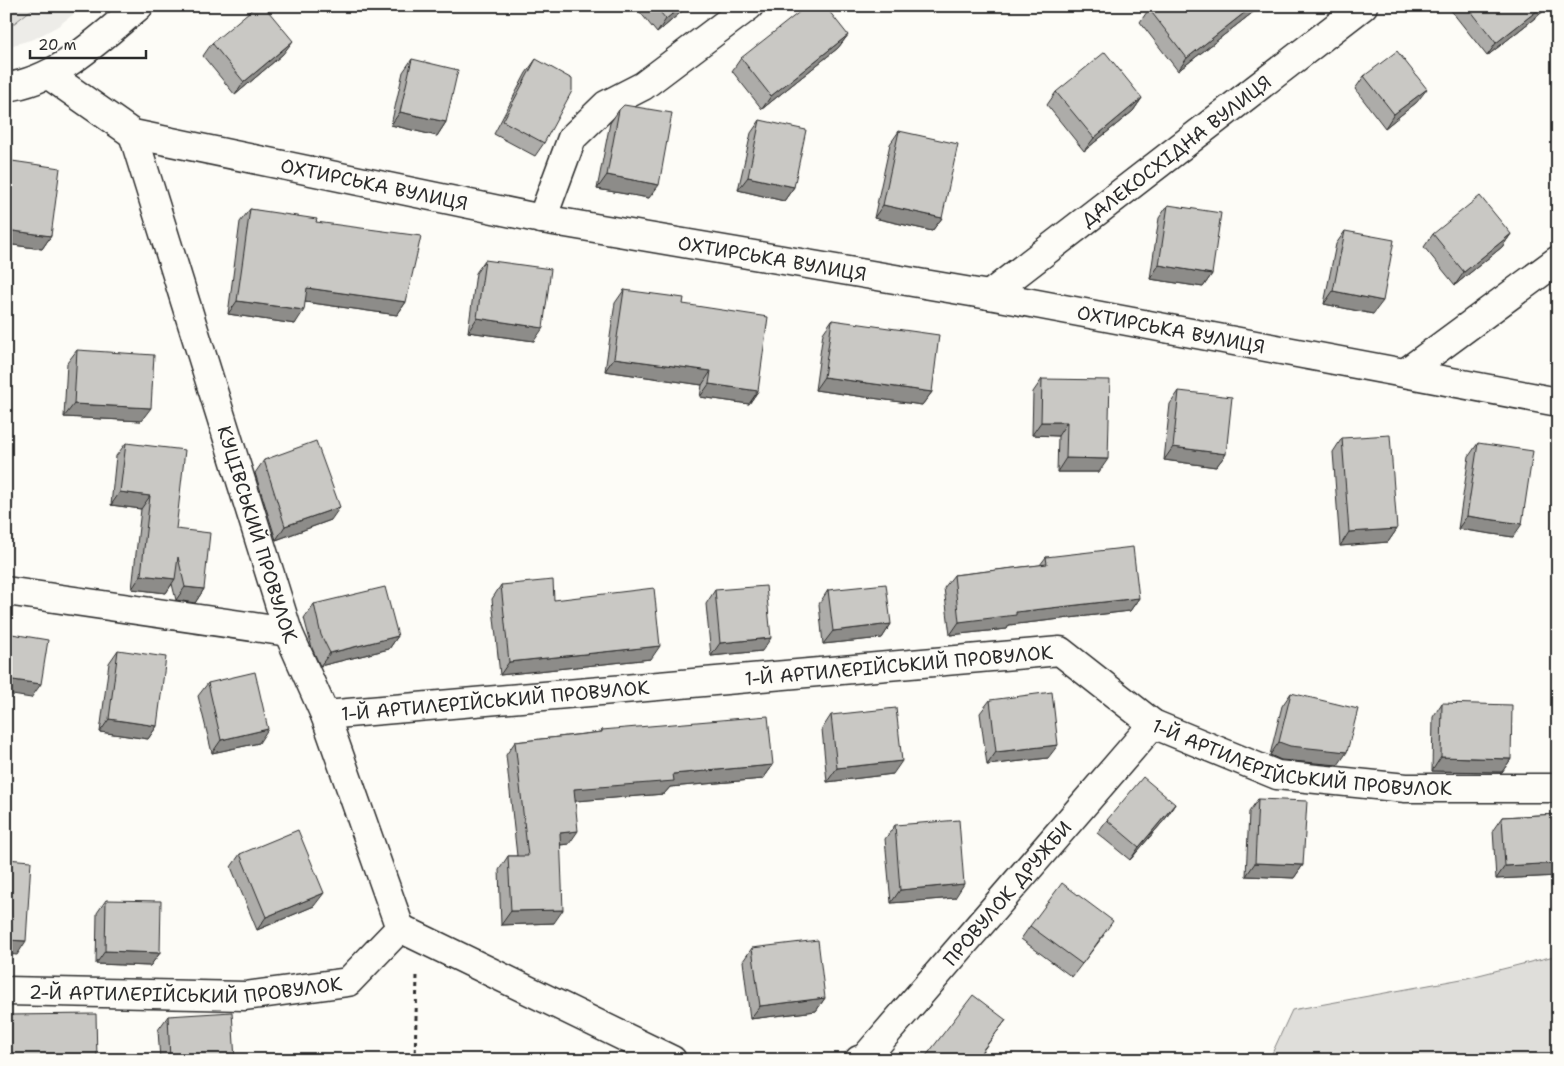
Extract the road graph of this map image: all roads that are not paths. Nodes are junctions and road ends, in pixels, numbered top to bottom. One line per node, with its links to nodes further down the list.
1 (139, 6): 4 (street)
2 (749, 6): 7 (street)
3 (1363, 6): 9 (street, ДАЛЕКОСХІДНА ВУЛИЦЯ)
4 (49, 75): 5 (street); 6 (street, ОХТИРСЬКА ВУЛИЦЯ)
5 (6, 87)
6 (133, 134): 7 (street, ОХТИРСЬКА ВУЛИЦЯ); 13 (street, КУЦІВСЬКИЙ ПРОВУЛОК)
7 (542, 218): 9 (street, ОХТИРСЬКА ВУЛИЦЯ)
8 (1558, 260): 10 (street)
9 (989, 295): 10 (street, ОХТИРСЬКА ВУЛИЦЯ)
10 (1405, 373): 11 (street, ОХТИРСЬКА ВУЛИЦЯ)
11 (1558, 402)
12 (6, 591): 13 (street)
13 (288, 632): 14 (street, КУЦІВСЬКИЙ ПРОВУЛОК)
14 (325, 715): 15 (street, 1-Й АРТИЛЕРІЙСЬКИЙ ПРОВУЛОК); 17 (street, КУЦІВСЬКИЙ ПРОВУЛОК)
15 (1153, 724): 16 (street, 1-Й АРТИЛЕРІЙСЬКИЙ ПРОВУЛОК); 20 (street, ПРОВУЛОК ДРУЖБИ)
16 (1558, 788)
17 (400, 928): 18 (street, 2-Й АРТИЛЕРІЙСЬКИЙ ПРОВУЛОК); 19 (street)
18 (6, 991)
19 (672, 1060)
20 (859, 1060)

